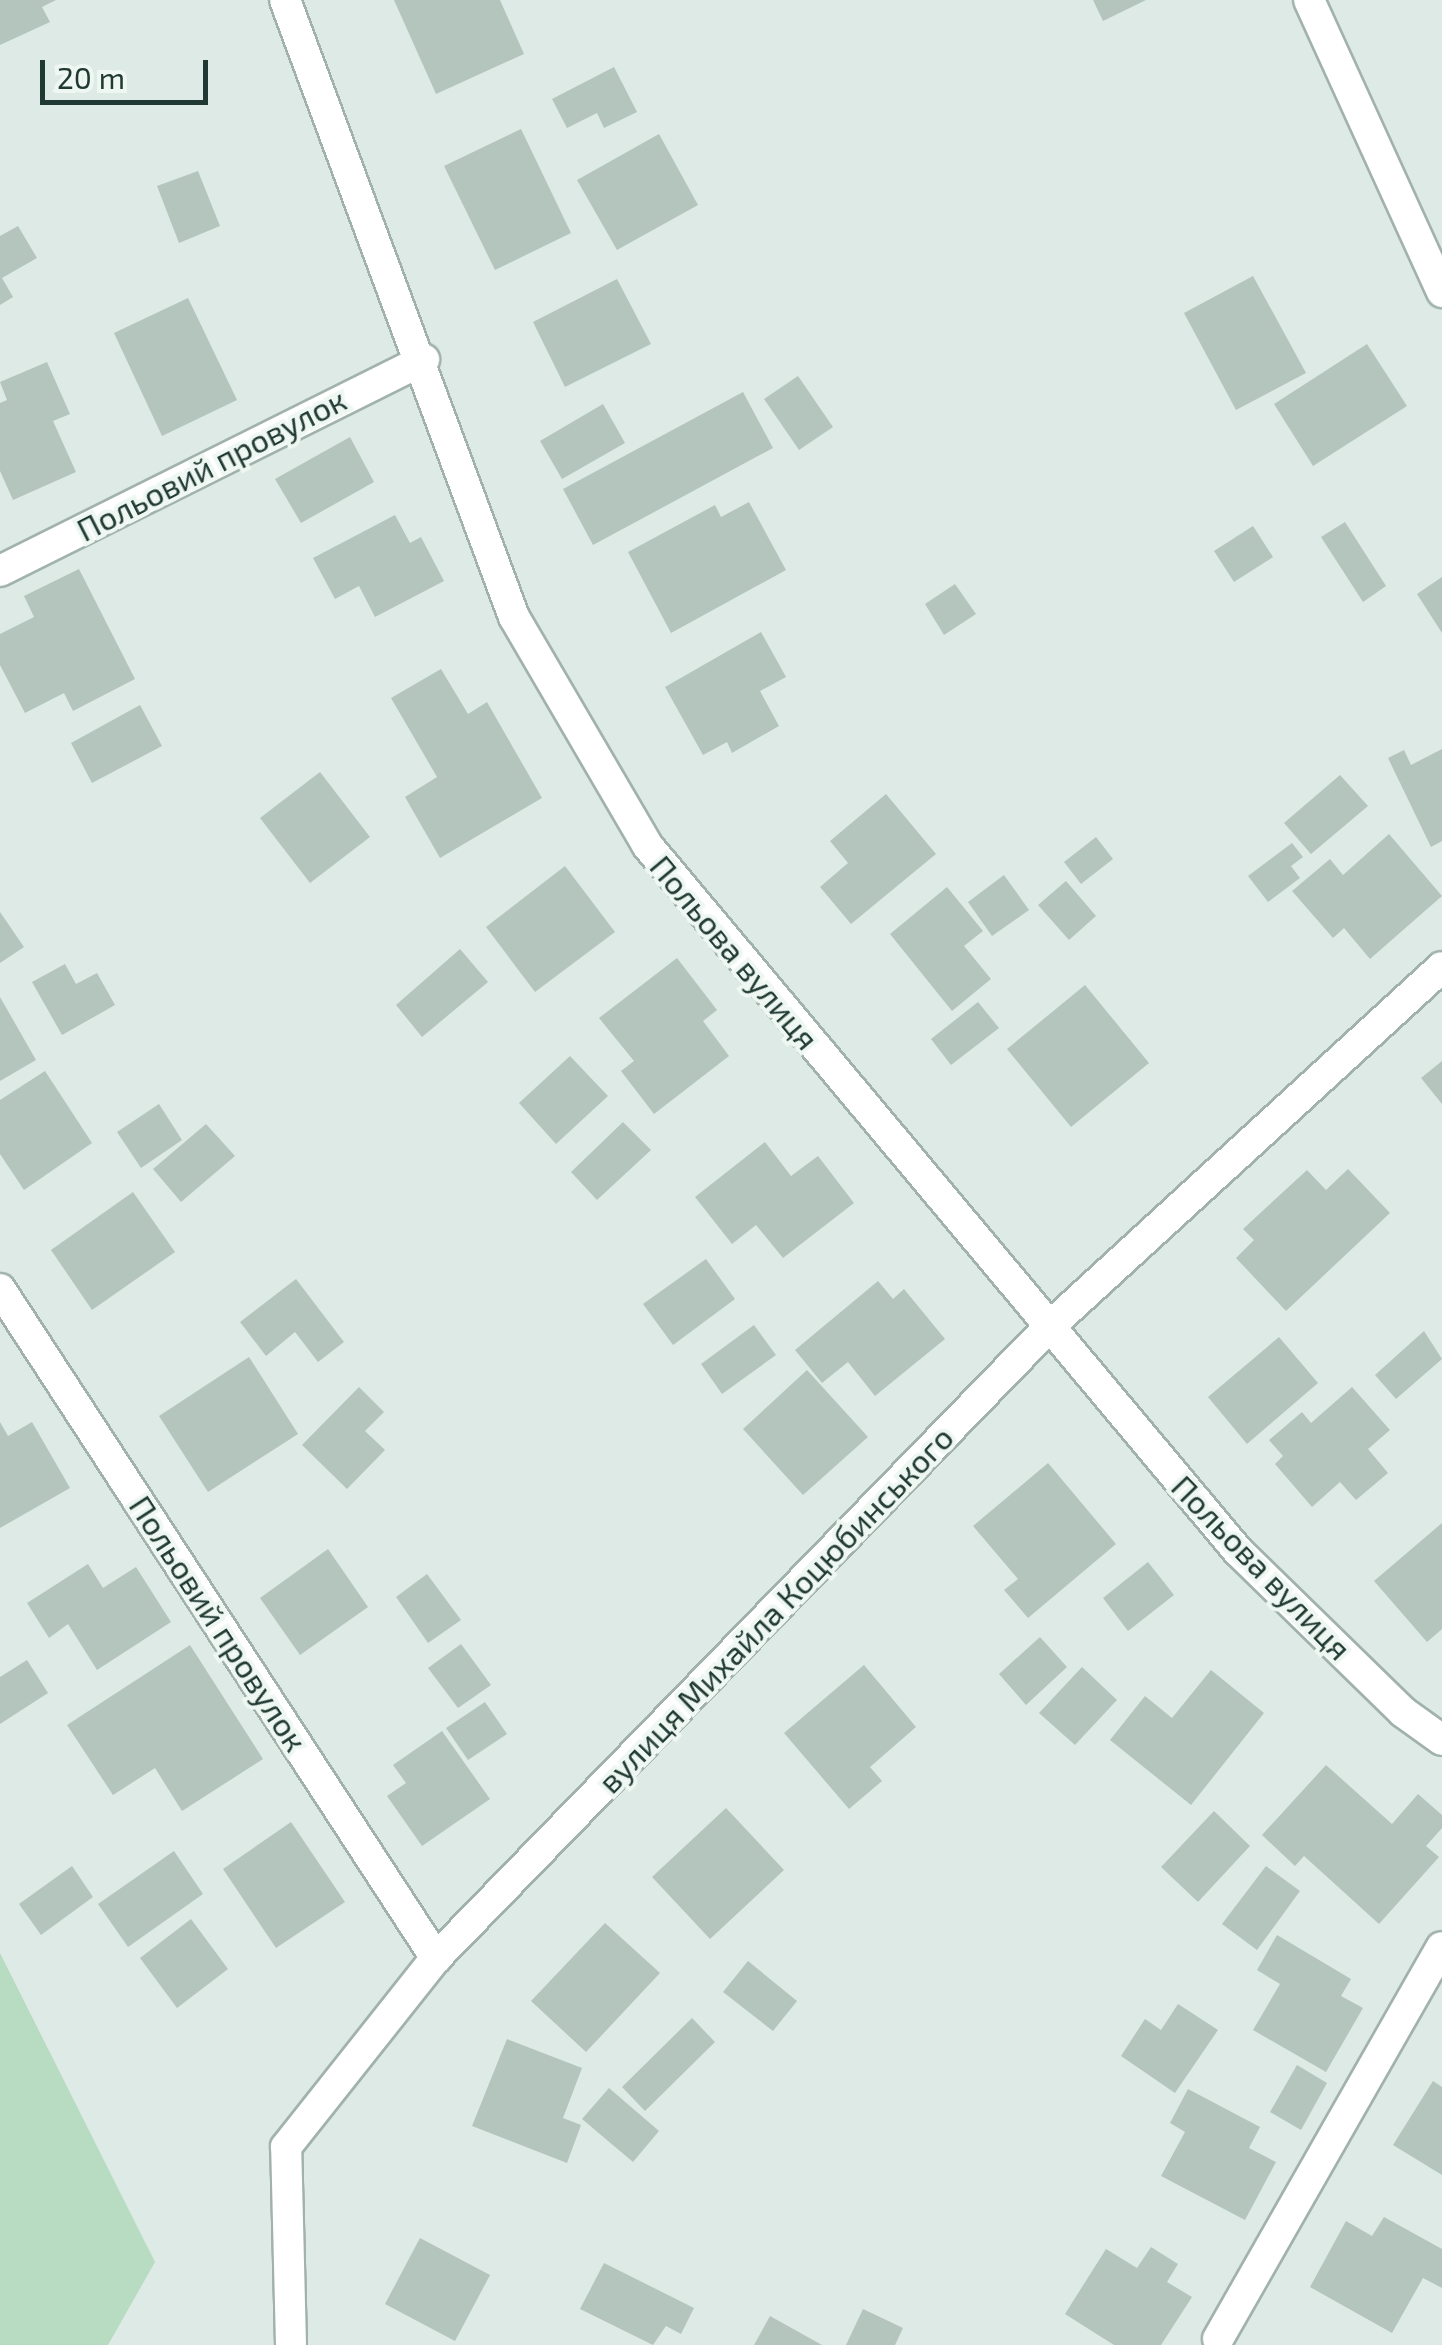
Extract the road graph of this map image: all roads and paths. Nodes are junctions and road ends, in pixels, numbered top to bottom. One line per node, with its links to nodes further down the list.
1 (285, 0): 4 (street, Польова вулиця)
2 (1309, 0): 3 (street)
3 (1442, 292)
4 (424, 360): 5 (street, Польовий провулок); 8 (street, Польова вулиця)
5 (0, 571)
6 (1442, 967): 8 (street, вулиця Михайла Коцюбинського)
7 (0, 1290): 11 (street, Польовий провулок)
8 (1048, 1328): 9 (street, Польова вулиця); 11 (street, вулиця Михайла Коцюбинського)
9 (1442, 1740)
10 (1442, 1947): 12 (street)
11 (436, 1958): 13 (street, вулиця Михайла Коцюбинського)
12 (1218, 2339)
13 (290, 2345)

